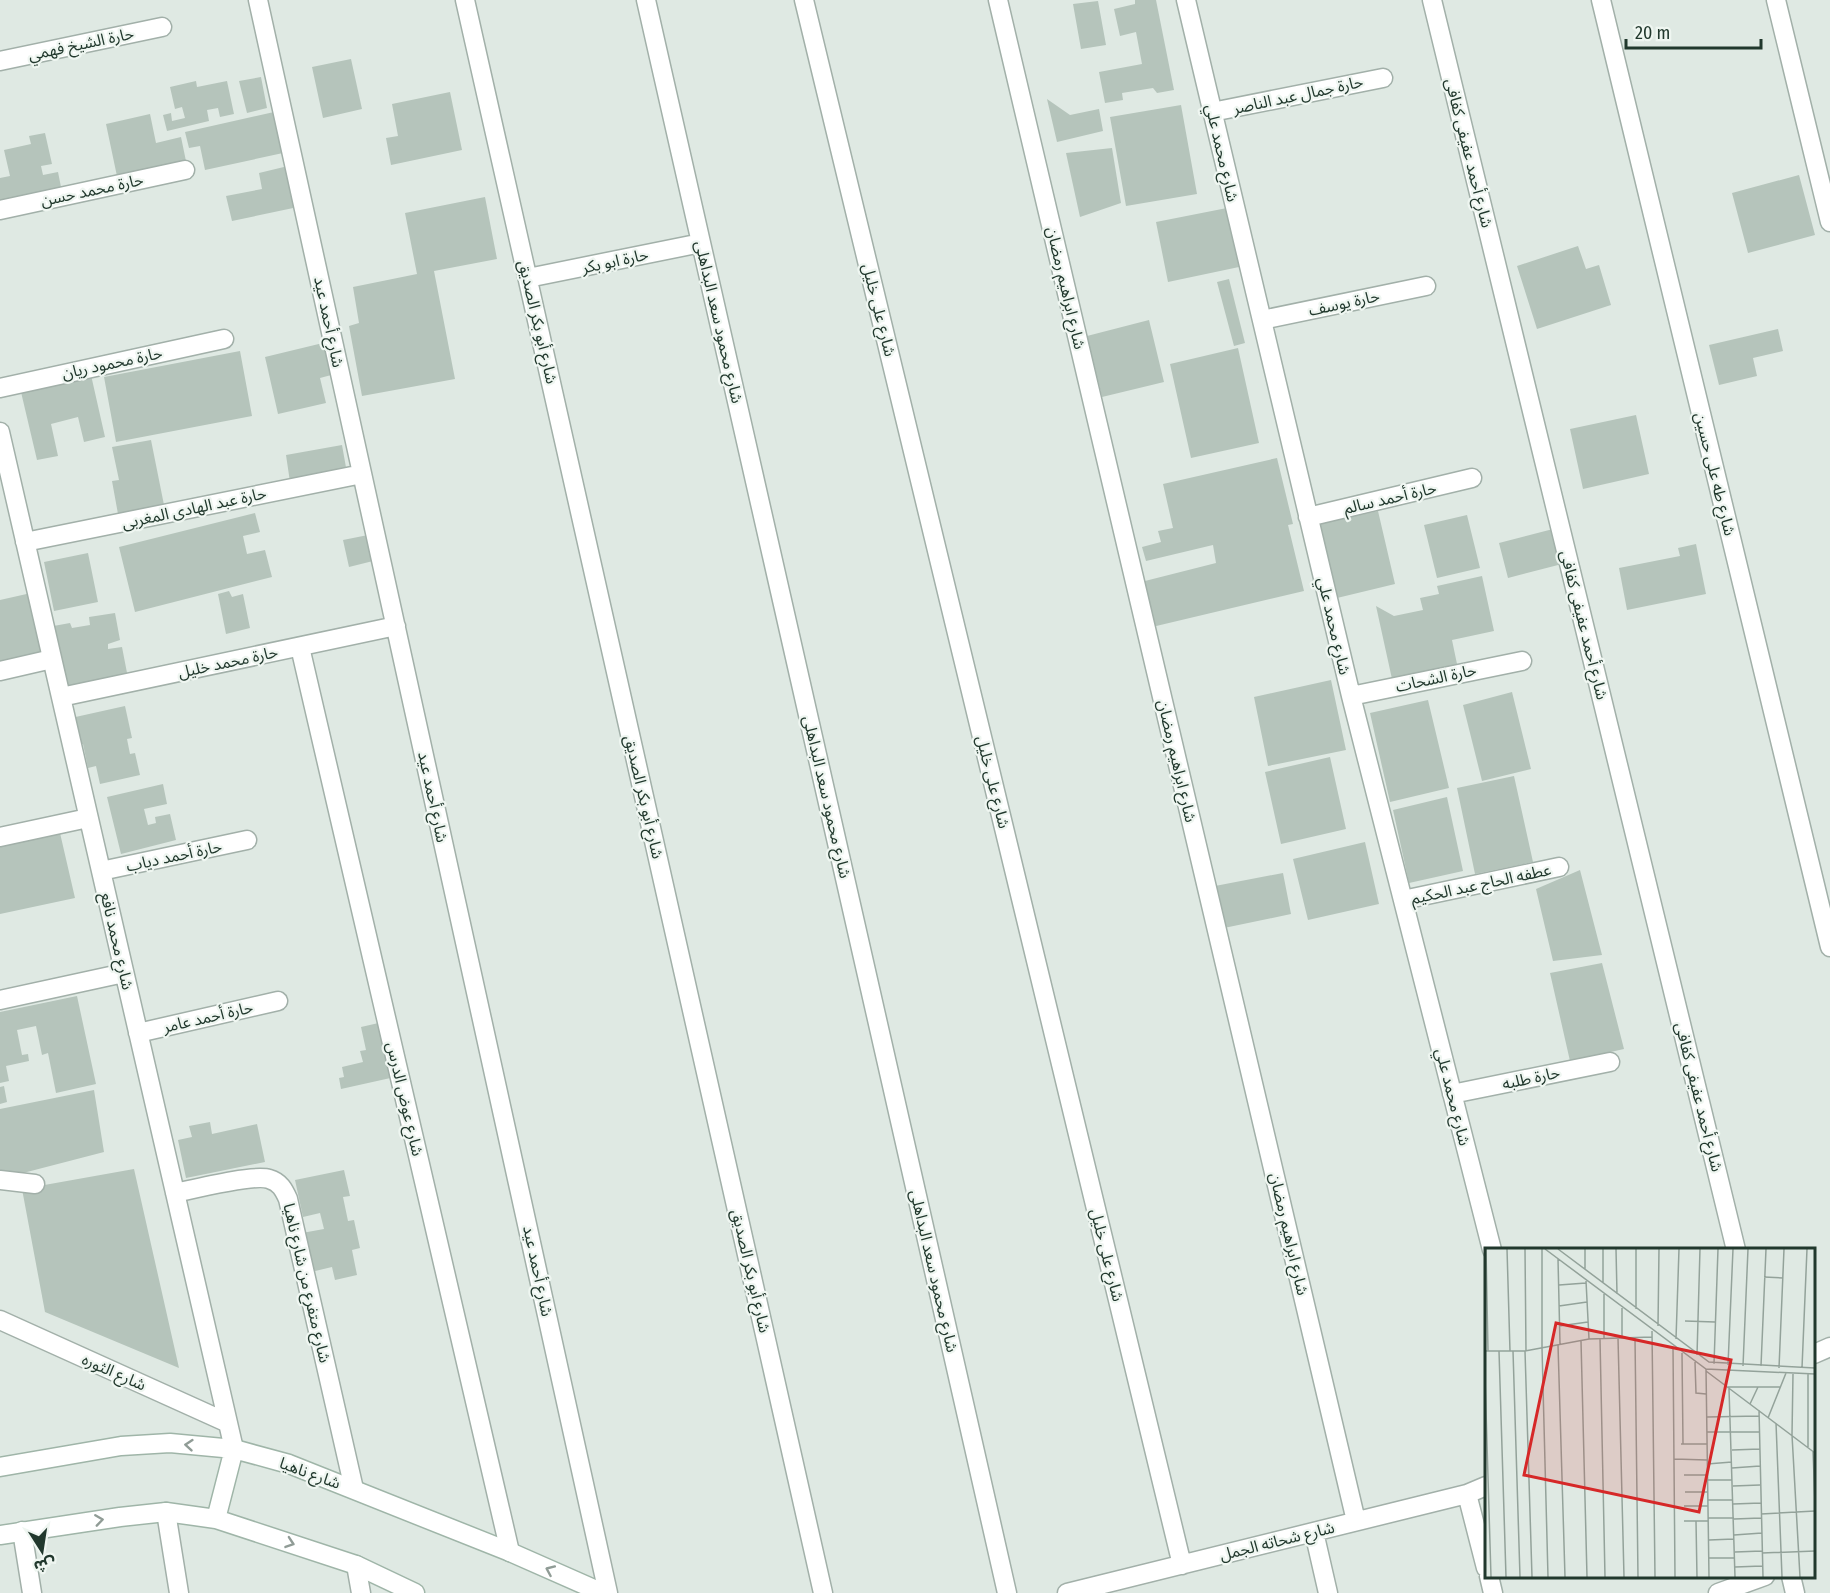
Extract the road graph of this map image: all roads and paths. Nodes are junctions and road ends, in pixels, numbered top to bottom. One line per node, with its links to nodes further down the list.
1 (258, 0): 24 (street, شارع أحمد عيد)
2 (465, 0): 18 (street, شارع أبو بكر الصديق)
3 (646, 0): 17 (street, شارع محمود سعد البداهلى)
4 (804, 0): 71 (street, شارع على خليل)
5 (998, 0): 65 (street, شارع ابراهيم رمضان)
6 (1186, 0): 13 (street, شارع محمد علي)
7 (1432, 0): 53 (street, شارع أحمد عفيفى كفافى)
8 (1600, 0): 42 (street, شارع طه على حسين)
9 (1776, 0): 16 (street)
10 (162, 27): 11 (street, حارة الشيخ فهمي)
11 (0, 61)
12 (1383, 78): 13 (street, حارة جمال عبد الناصر)
13 (1212, 112): 20 (street, شارع محمد علي)
14 (185, 170): 15 (street, حارة محمد حسن)
15 (0, 210)
16 (1830, 222)
17 (701, 243): 18 (street, حارة ابو بكر); 84 (street, شارع محمود سعد البداهلى)
18 (528, 278): 83 (street, شارع أبو بكر الصديق)
19 (1426, 286): 20 (street, حارة يوسف)
20 (1262, 320): 27 (street, شارع محمد علي)
21 (224, 339): 22 (street, حارة محمود ريان)
22 (0, 388)
23 (0, 432): 26 (street, شارع محمد نافع)
24 (362, 474): 28 (street, حارة عبد الهادى المغربى); 29 (street, شارع أحمد عيد)
25 (1472, 478): 27 (street, حارة أحمد سالم)
26 (8, 503): 28 (street, شارع محمد نافع)
27 (1308, 517): 34 (street, شارع محمد علي)
28 (25, 542): 31 (street, شارع محمد نافع)
29 (396, 626): 30 (street, حارة محمد خليل); 82 (street, شارع أحمد عيد)
30 (300, 647): 35 (street, حارة محمد خليل); 69 (street, شارع عوض الدرس)
31 (52, 659): 33 (street); 35 (street, شارع محمد نافع)
32 (1522, 660): 34 (street, حارة الشحات)
33 (0, 670)
34 (1351, 696): 41 (street, شارع محمد علي)
35 (61, 697): 36 (street, شارع محمد نافع)
36 (88, 818): 37 (street); 40 (street, شارع محمد نافع)
37 (0, 837)
38 (247, 840): 40 (street, حارة أحمد دياب)
39 (1559, 867): 41 (street, عطفه الحاج عبد الحكيم)
40 (101, 872): 43 (street, شارع محمد نافع)
41 (1403, 900): 48 (street, شارع محمد علي)
42 (1830, 947)
43 (124, 973): 44 (street); 46 (street, شارع محمد نافع)
44 (0, 1000)
45 (278, 1001): 46 (street, حارة أحمد عامر)
46 (138, 1033): 51 (street, شارع محمد نافع)
47 (1610, 1062): 48 (street, حارة طلبه)
48 (1452, 1094): 52 (street, شارع محمد علي)
49 (0, 1180): 50 (street)
50 (35, 1184)
51 (175, 1193): 57 (street, شارع محمد نافع); 61 (street, شارع متفرع من شارع ناهيا)
52 (1491, 1248)
53 (1736, 1248)
54 (0, 1320): 57 (street, شارع الثوره)
55 (1830, 1347): 56 (street)
56 (1815, 1354)
57 (228, 1423): 58 (street, شارع محمد نافع)
58 (234, 1449): 59 (street, شارع ناهيا, one-way to 59); 61 (street, شارع ناهيا); 64 (street)
59 (0, 1467)
60 (1485, 1486): 62 (street, شارع شحاته الجمل)
61 (354, 1489): 69 (street, شارع ناهيا)
62 (1467, 1494): 65 (street, شارع شحاته الجمل); 72 (street)
63 (166, 1512): 64 (street); 66 (street, one-way to 63); 78 (street)
64 (216, 1519): 70 (street, one-way to 70)
65 (1356, 1521): 67 (street, شارع شحاته الجمل)
66 (22, 1531): 68 (street); 77 (street)
67 (1314, 1532): 71 (street, شارع شحاته الجمل); 86 (street)
68 (0, 1535)
69 (510, 1552): 81 (street, شارع ناهيا, one-way to 69)
70 (356, 1565): 79 (street); 80 (street)
71 (1182, 1565): 76 (street, شارع شحاته الجمل)
72 (1485, 1565)
73 (1489, 1578): 87 (street)
74 (1759, 1578): 88 (street)
75 (1791, 1578): 89 (street)
76 (1139, 1584): 85 (street, شارع شحاته الجمل)
77 (32, 1593)
78 (179, 1593)
79 (361, 1593)
80 (415, 1593)
81 (603, 1593)
82 (608, 1593)
83 (823, 1593)
84 (1007, 1593)
85 (1067, 1593)
86 (1328, 1593)
87 (1493, 1593)
88 (1718, 1593)
89 (1795, 1593)

